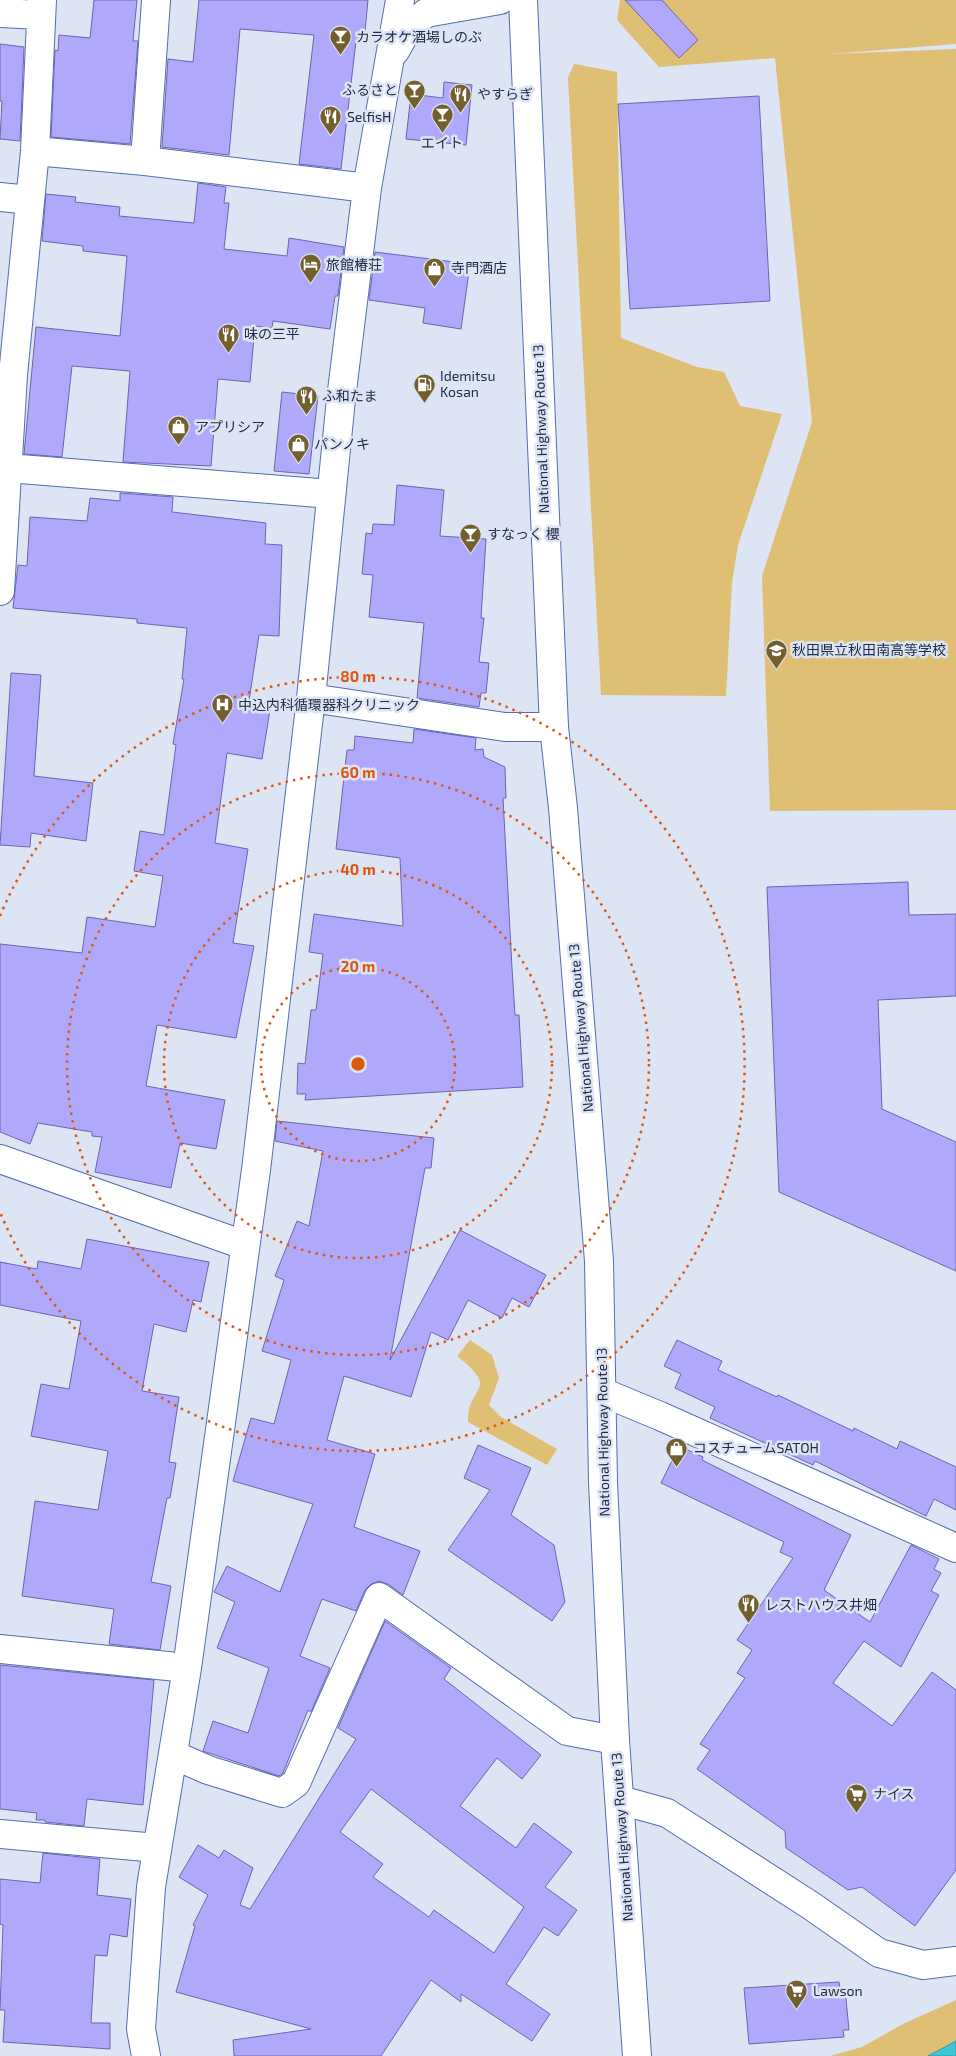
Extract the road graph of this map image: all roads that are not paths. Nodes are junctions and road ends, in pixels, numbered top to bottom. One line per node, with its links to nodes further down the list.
1 (156, 0): 9 (main road)
2 (400, 0): 7 (main road)
3 (500, 0): 7 (main road)
4 (523, 0): 19 (main road, National Highway Route 13)
5 (41, 8): 6 (main road); 8 (main road)
6 (0, 12)
7 (391, 58): 10 (main road)
8 (35, 151): 9 (main road); 12 (main road)
9 (145, 160): 10 (main road)
10 (367, 188): 15 (main road)
11 (0, 197): 12 (main road)
12 (30, 200): 13 (main road)
13 (7, 374): 14 (main road)
14 (8, 468): 15 (main road); 16 (main road)
15 (331, 494): 18 (main road)
16 (1, 557): 17 (main road)
17 (0, 591)
18 (311, 698): 19 (main road); 21 (main road)
19 (554, 727): 22 (main road, National Highway Route 13)
20 (0, 1159): 21 (main road)
21 (244, 1245): 25 (main road)
22 (602, 1392): 23 (main road); 26 (main road, National Highway Route 13)
23 (956, 1548)
24 (0, 1649): 25 (main road)
25 (188, 1668): 27 (main road)
26 (615, 1740): 27 (main road); 28 (main road, National Highway Route 13)
27 (174, 1755): 30 (main road)
28 (620, 1800): 31 (main road); 33 (main road, National Highway Route 13)
29 (0, 1834): 30 (main road)
30 (157, 1848): 32 (main road)
31 (956, 1961)
32 (146, 2056)
33 (637, 2056)

